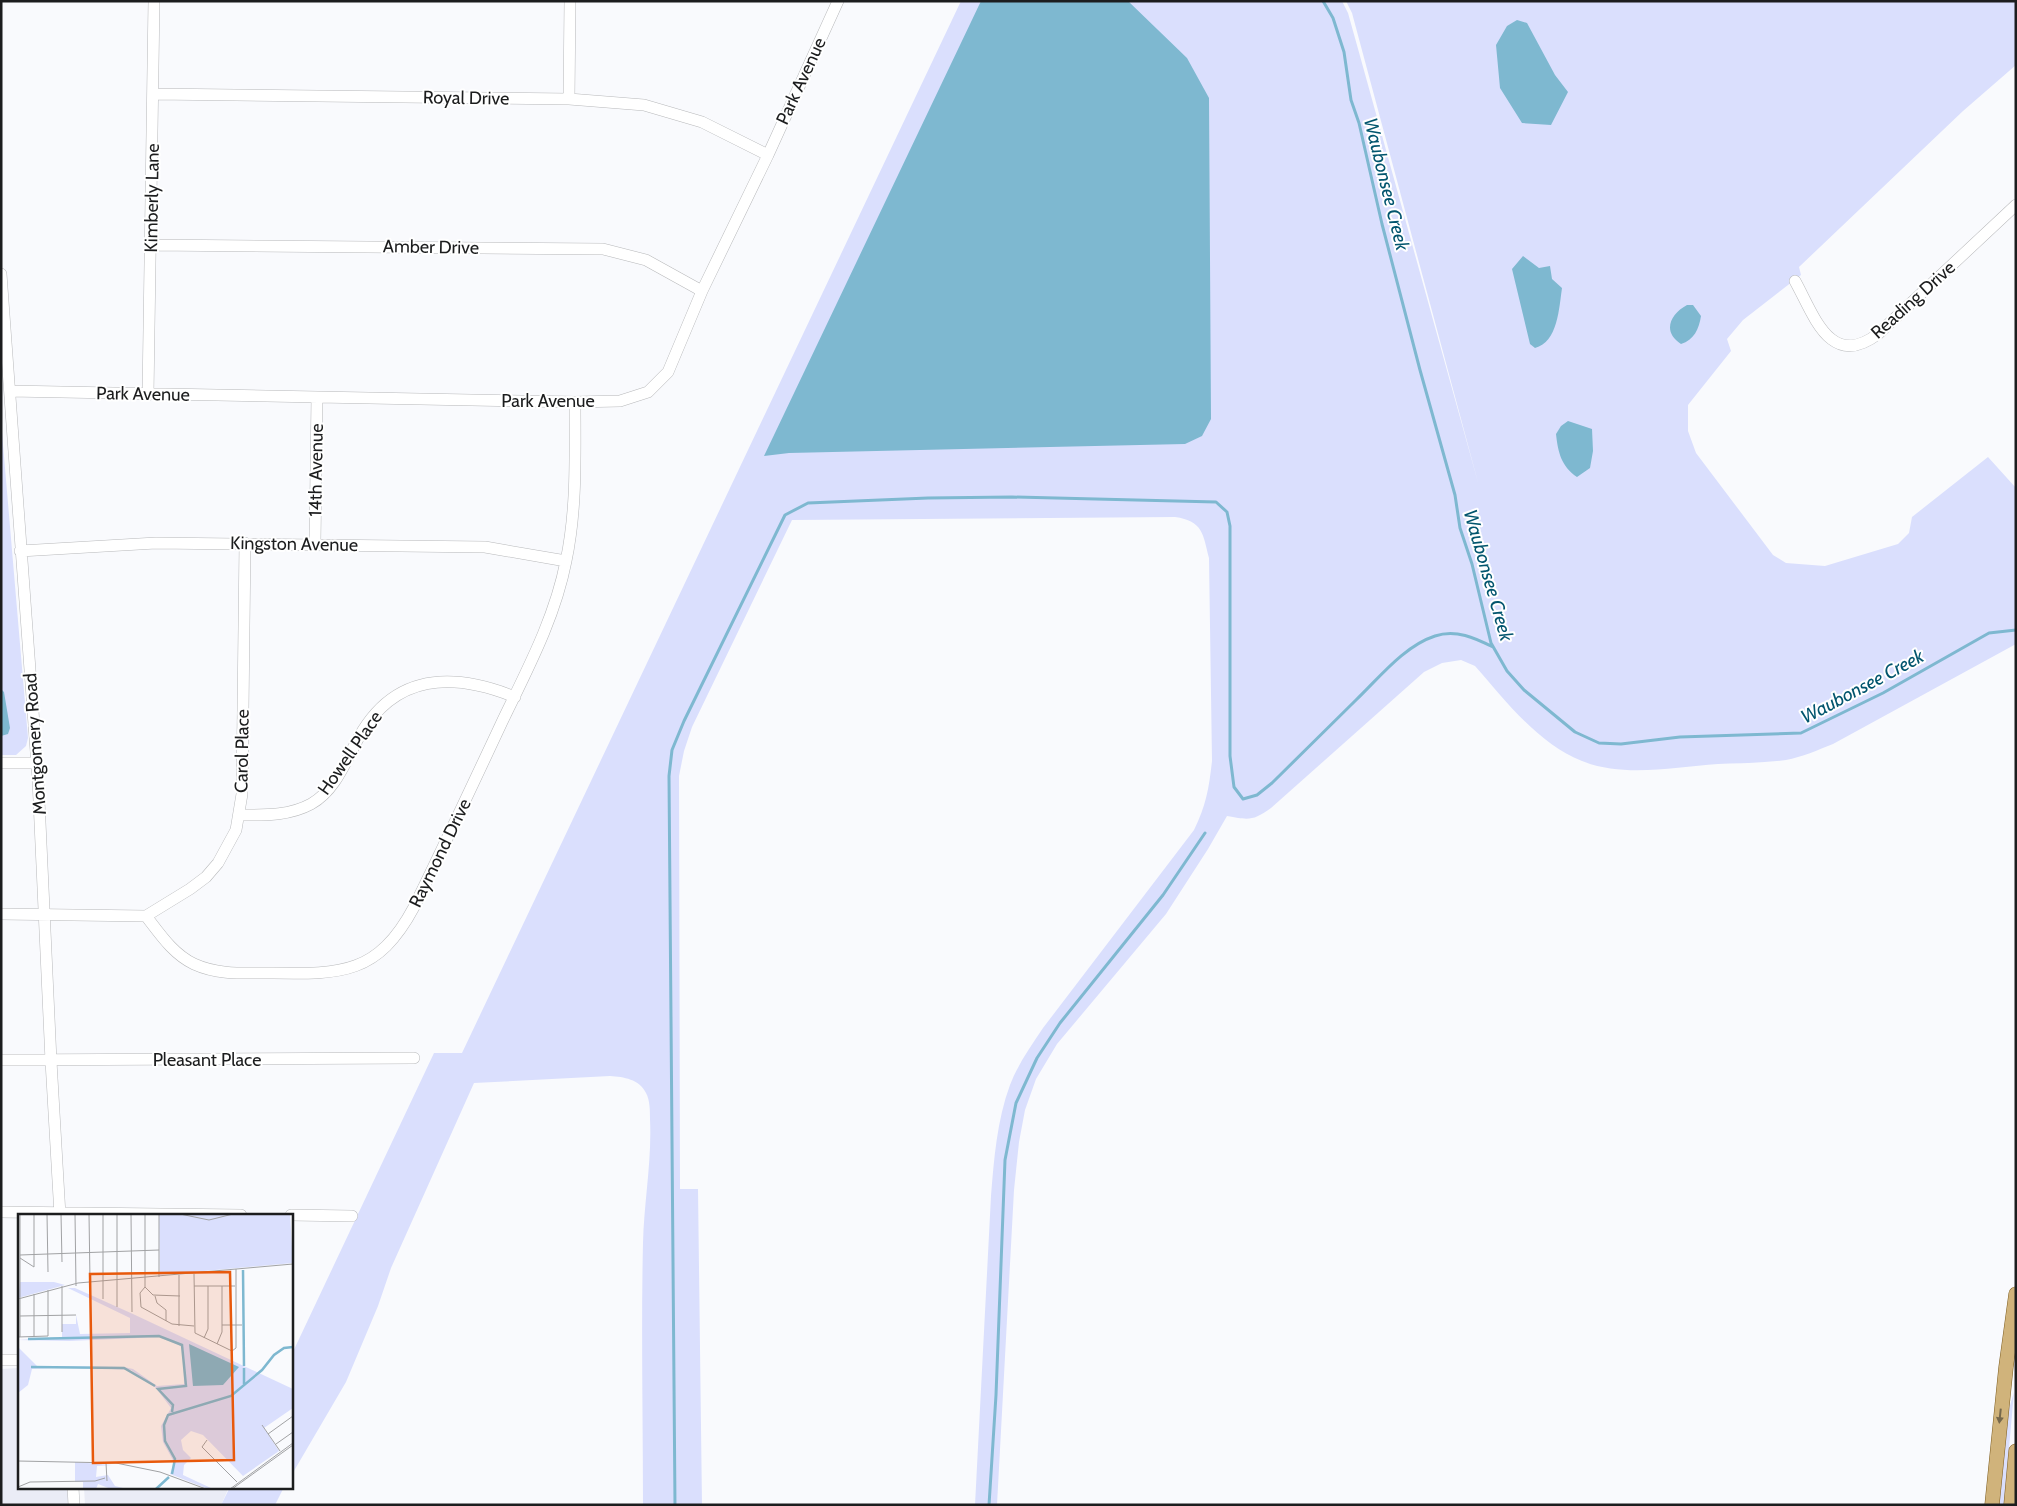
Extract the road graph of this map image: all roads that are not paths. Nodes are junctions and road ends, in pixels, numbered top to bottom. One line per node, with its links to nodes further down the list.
1 (154, 1): 4 (street, Kimberly Lane)
2 (570, 1): 5 (street)
3 (838, 1): 6 (street, Park Avenue)
4 (154, 94): 5 (street, Royal Drive); 8 (street, Kimberly Lane)
5 (569, 99): 6 (street, Royal Drive)
6 (768, 155): 11 (street, Park Avenue)
7 (2016, 205): 10 (street, Reading Drive)
8 (152, 245): 11 (street, Amber Drive); 13 (street, Kimberly Lane)
9 (1, 274): 12 (street, Montgomery Road)
10 (1795, 281)
11 (702, 291): 15 (street, Park Avenue)
12 (10, 391): 13 (street, Park Avenue); 18 (street, Montgomery Road)
13 (148, 395): 14 (street, Park Avenue)
14 (317, 397): 15 (street, Park Avenue); 17 (street, 14th Avenue)
15 (575, 402): 19 (street, Raymond Drive)
16 (245, 543): 17 (street, Kingston Avenue); 18 (street, Kingston Avenue); 23 (street, Carol Place)
17 (314, 544): 19 (street, Kingston Avenue)
18 (20, 551): 22 (street, Montgomery Road)
19 (566, 561): 20 (street, Raymond Drive)
20 (514, 696): 23 (street, Howell Place); 26 (street, Raymond Drive)
21 (1, 763): 22 (street)
22 (37, 763): 25 (street, Montgomery Road)
23 (240, 815): 26 (street, Carol Place)
24 (1, 914): 25 (street)
25 (45, 914): 26 (street); 29 (street, Montgomery Road)
26 (146, 916)
27 (414, 1058): 29 (street, Pleasant Place)
28 (1, 1060): 29 (street, Pleasant Place)
29 (51, 1060): 31 (street, Montgomery Road)
30 (1, 1212): 31 (street)
31 (60, 1214)
32 (292, 1216): 33 (street)
33 (352, 1216)
34 (2016, 1294): 37 (main road)
35 (1, 1360): 36 (street)
36 (18, 1360)
37 (2011, 1368): 41 (main road, one-way to 41)
38 (2016, 1451): 42 (main road)
39 (73, 1488): 40 (street)
40 (74, 1505)
41 (1992, 1505)
42 (2011, 1505)

